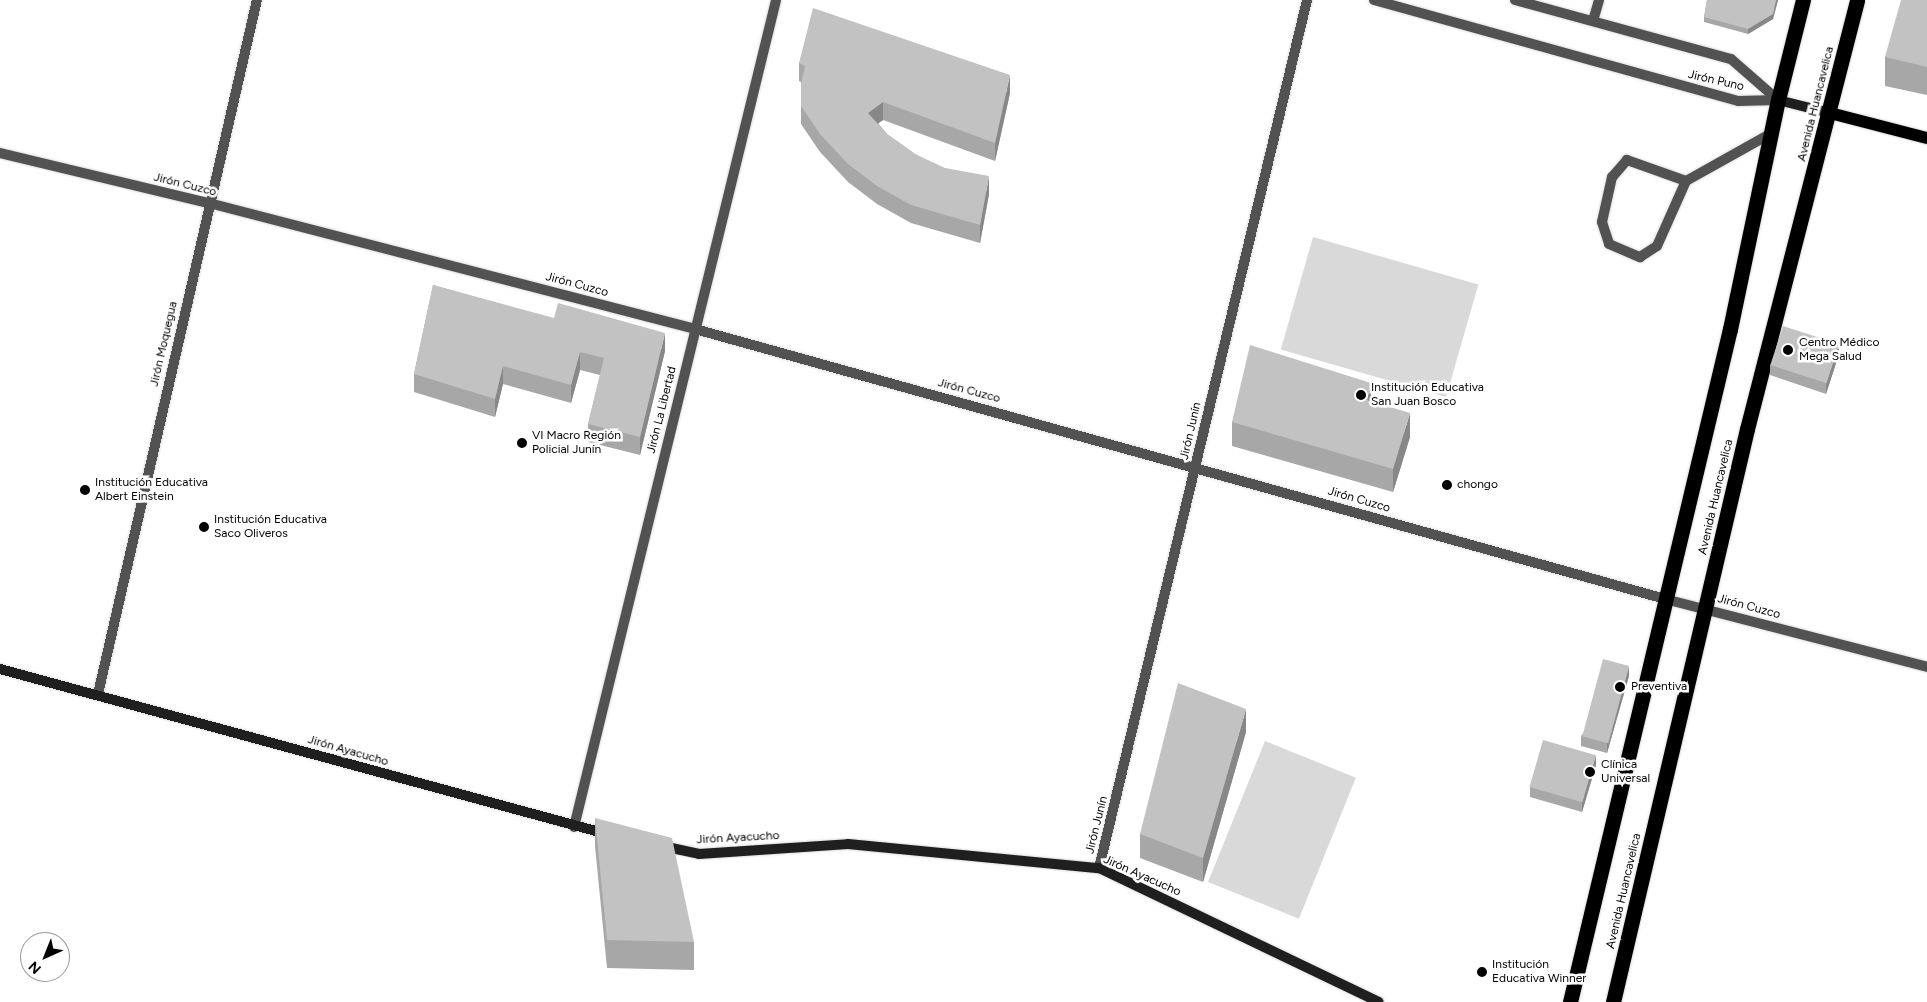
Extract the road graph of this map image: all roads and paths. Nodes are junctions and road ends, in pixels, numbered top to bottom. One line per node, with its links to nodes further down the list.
1 (257, 0): 16 (street, Jirón Moquegua)
2 (776, 0): 17 (street, Jirón La Libertad)
3 (1307, 0): 18 (street, Jirón Junín)
4 (1374, 0): 10 (street, Jirón Puno)
5 (1515, 0): 9 (street, Jirón Puno)
6 (1599, 0): 9 (street)
7 (1803, 0): 10 (highway, Avenida Huancavelica)
8 (1856, 0): 11 (highway, Avenida Huancavelica)
9 (1593, 21): 10 (street, Jirón Puno)
10 (1778, 100): 11 (street); 12 (highway, Avenida Huancavelica)
11 (1830, 113): 13 (main road); 20 (highway, Avenida Huancavelica)
12 (1770, 134): 15 (street); 19 (highway, Avenida Huancavelica)
13 (1927, 138)
14 (0, 153): 16 (street, Jirón Cuzco)
15 (1686, 181): 15 (street)
16 (208, 203): 17 (street, Jirón Cuzco); 23 (street, Jirón Moquegua)
17 (695, 329): 18 (street, Jirón Cuzco); 24 (street, Jirón La Libertad)
18 (1196, 467): 19 (street, Jirón Cuzco); 27 (street, Jirón Junín)
19 (1665, 599): 20 (street, Jirón Cuzco); 29 (highway, Avenida Huancavelica)
20 (1706, 609): 21 (street, Jirón Cuzco); 30 (highway, Avenida Huancavelica)
21 (1927, 666)
22 (0, 669): 23 (street, Jirón Ayacucho)
23 (98, 694): 24 (street, Jirón Ayacucho)
24 (574, 827): 25 (street, Jirón Ayacucho)
25 (622, 838)
26 (650, 844): 27 (street, Jirón Ayacucho)
27 (1099, 868): 28 (street, Jirón Ayacucho)
28 (1379, 1002)
29 (1570, 1002)
30 (1613, 1002)

